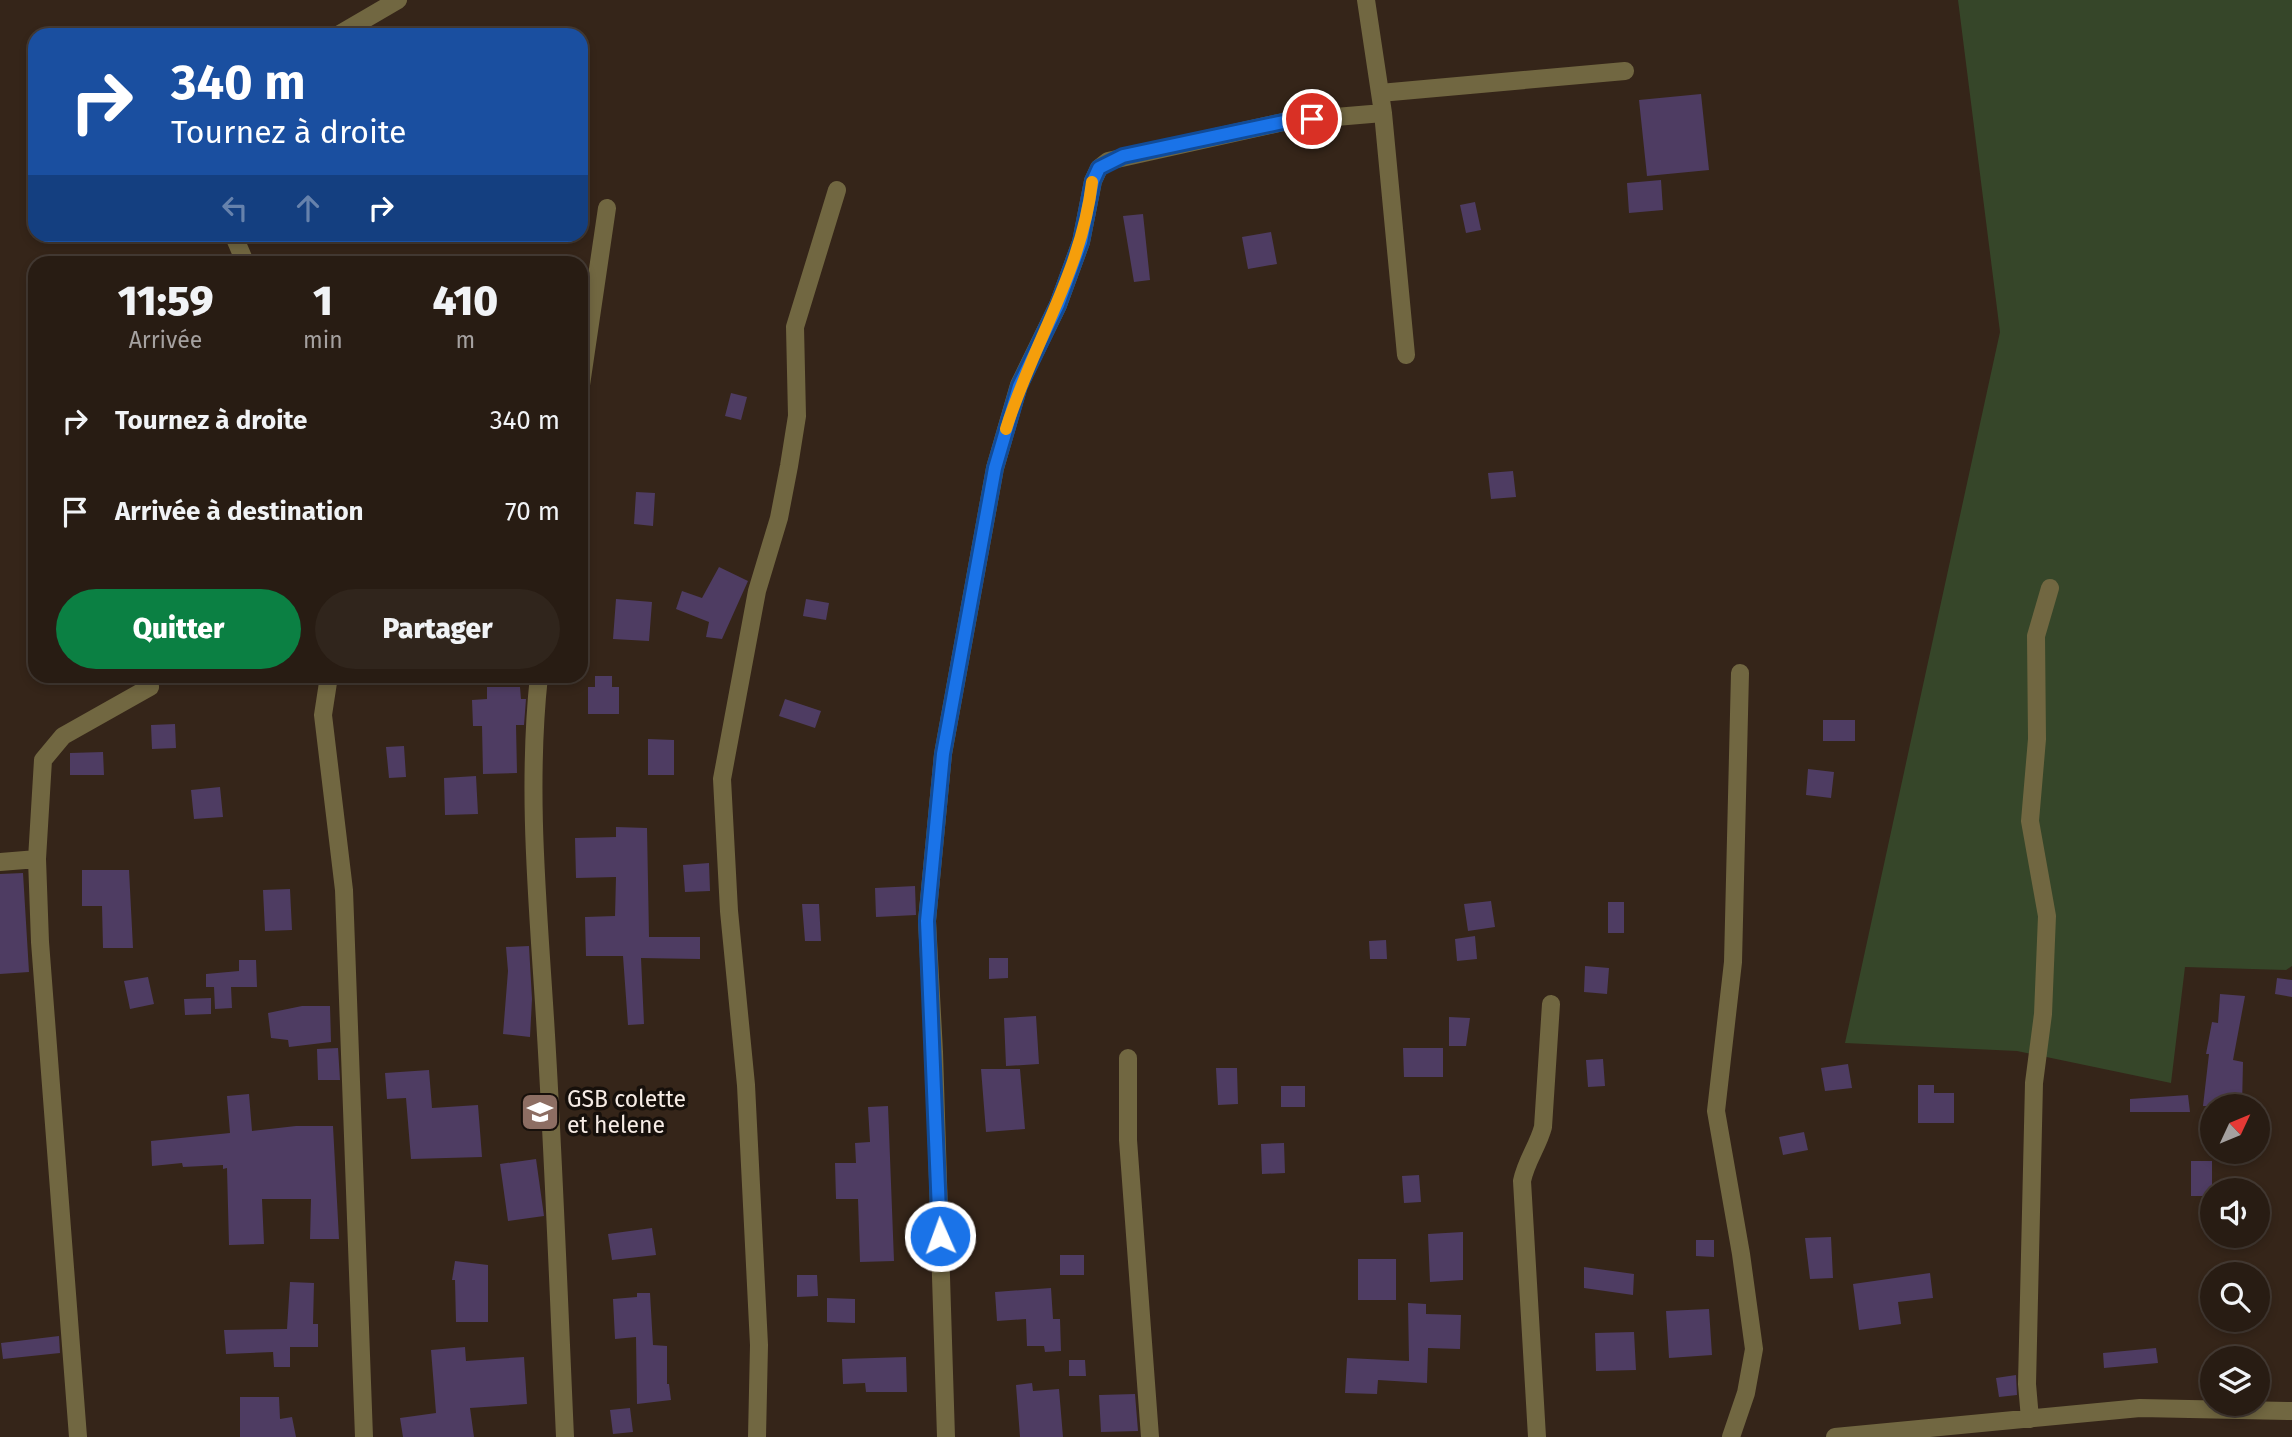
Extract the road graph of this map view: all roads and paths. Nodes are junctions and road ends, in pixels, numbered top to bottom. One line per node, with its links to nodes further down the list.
1 (398, 0): 3 (street)
2 (1366, 0): 5 (street)
3 (350, 28)
4 (1625, 71): 5 (street)
5 (1380, 93): 6 (street)
6 (1383, 113): 10 (street); 26 (street)
7 (836, 190): 25 (street)
8 (607, 208): 9 (street)
9 (588, 337)
10 (1406, 355)
11 (2050, 588): 21 (street)
12 (1740, 673): 29 (street)
13 (328, 683): 23 (street)
14 (538, 683): 24 (street)
15 (150, 687): 16 (street)
16 (37, 859): 17 (street); 22 (street)
17 (0, 862)
18 (1551, 1004): 28 (street)
19 (1128, 1058): 27 (street)
20 (2292, 1411): 21 (street)
21 (2030, 1419): 30 (street)
22 (78, 1437)
23 (364, 1437)
24 (565, 1437)
25 (757, 1437)
26 (946, 1437)
27 (1150, 1437)
28 (1537, 1437)
29 (1731, 1437)
30 (1835, 1437)

